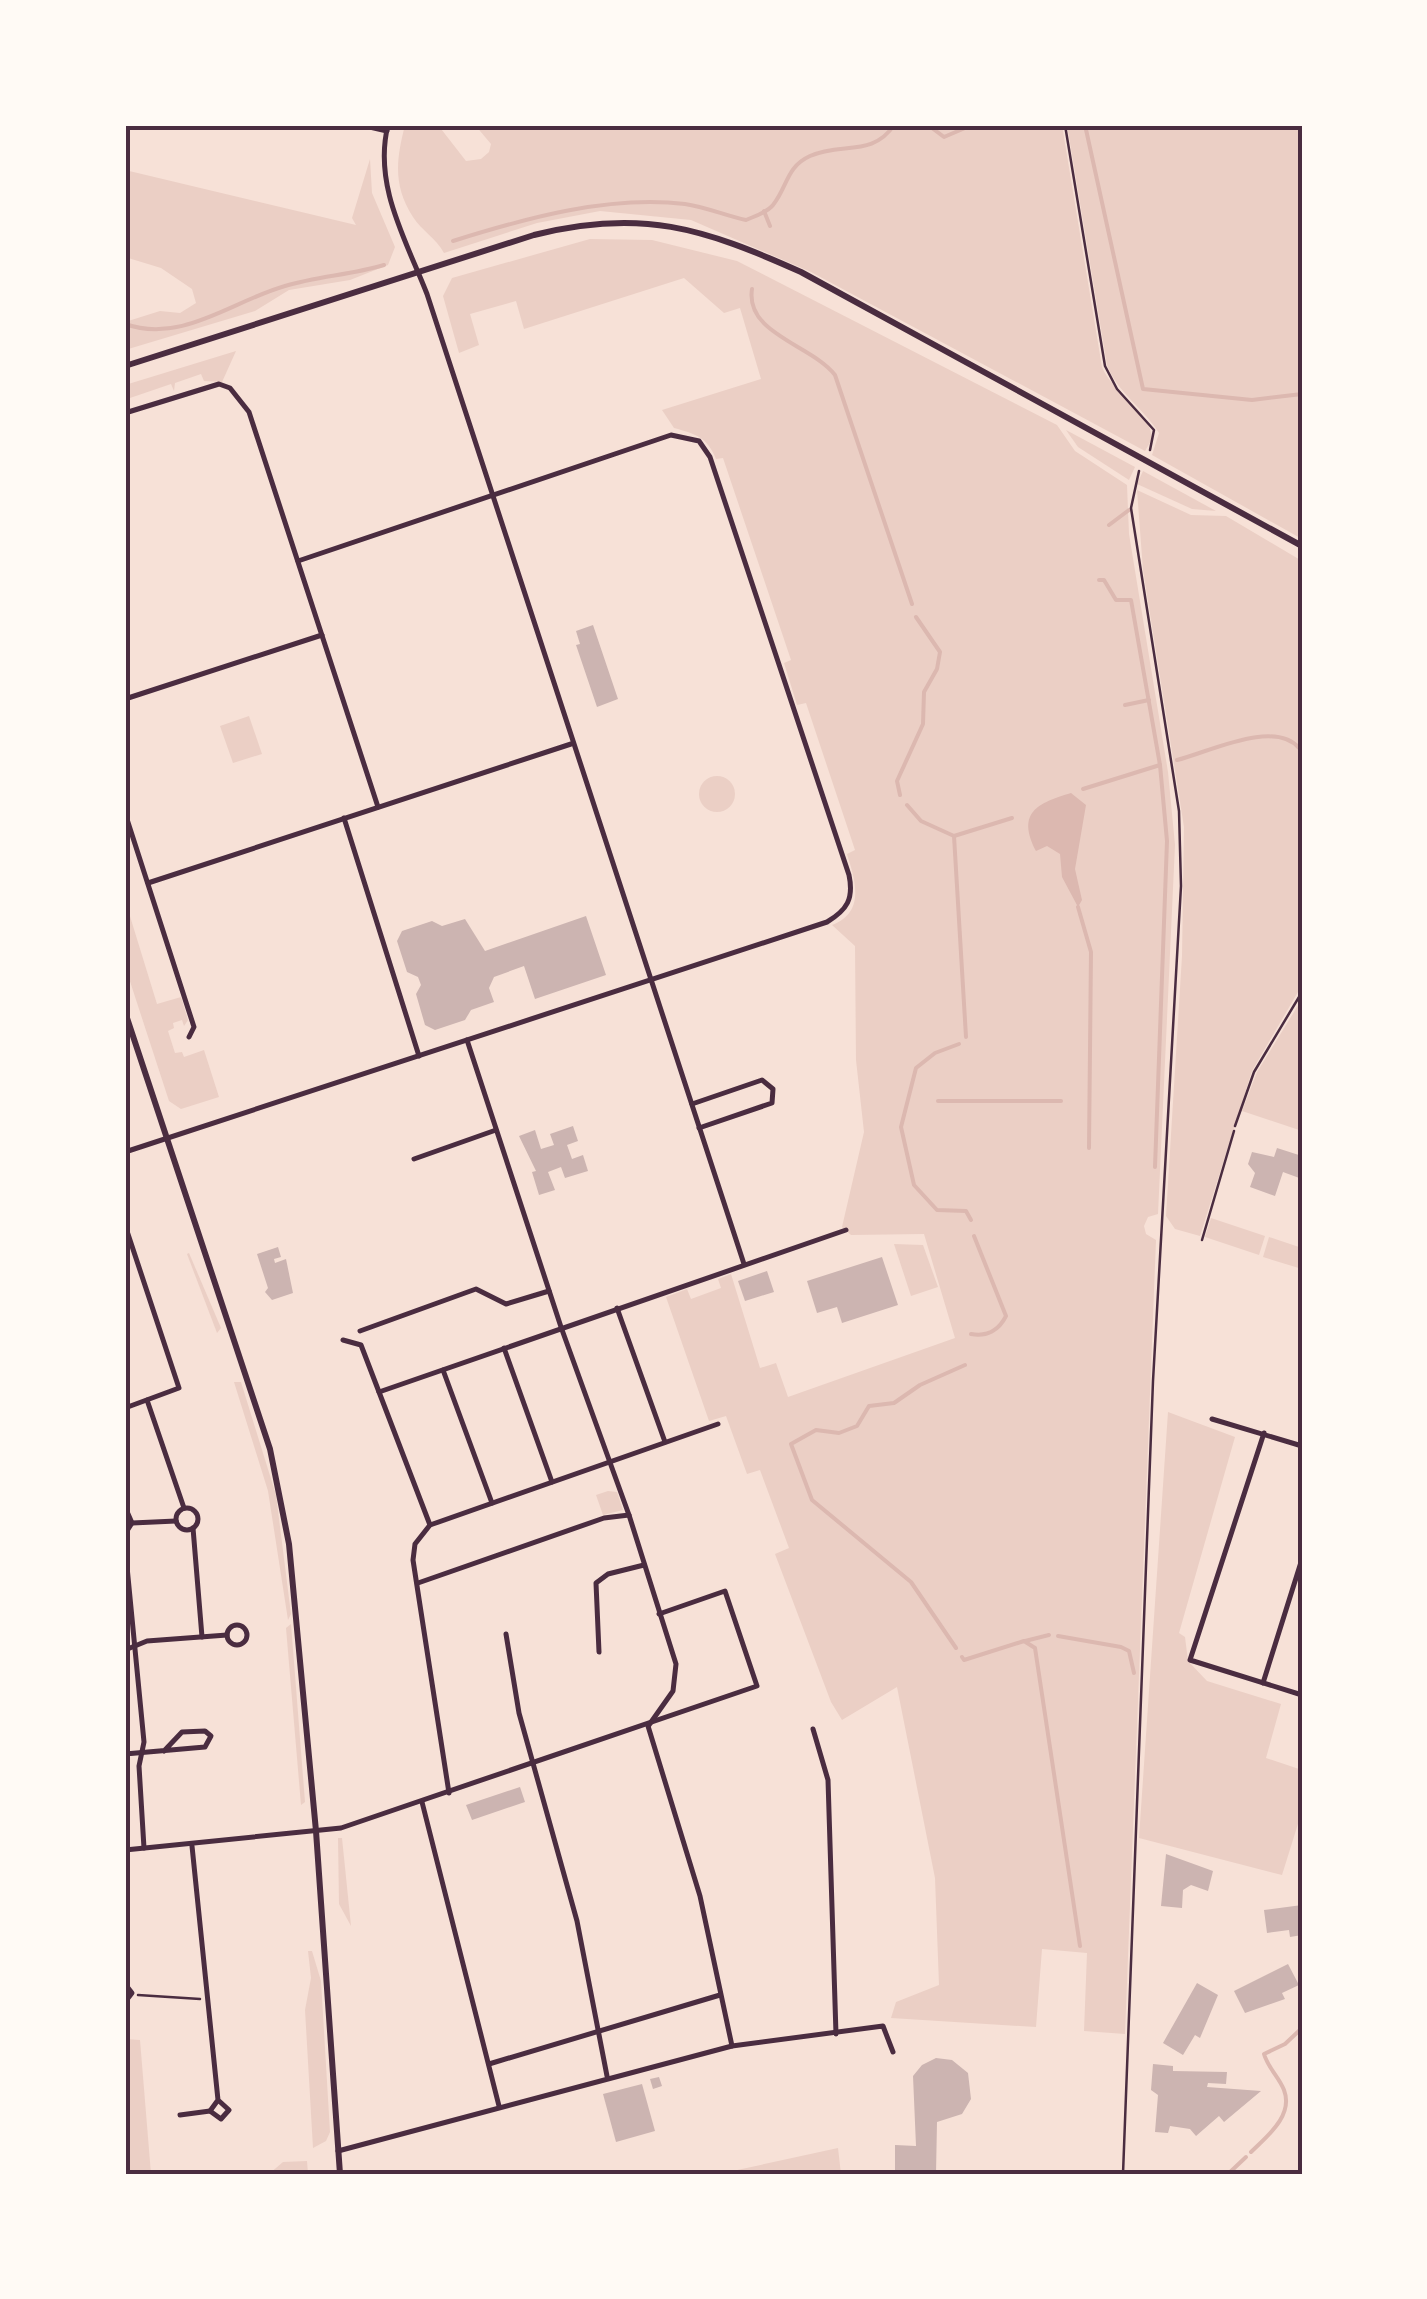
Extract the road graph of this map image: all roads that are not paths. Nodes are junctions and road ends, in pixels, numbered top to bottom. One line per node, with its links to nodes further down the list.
1 (361, 125): 2 (street)
2 (388, 128): 3 (street)
3 (418, 271): 4 (main road); 6 (street); 7 (main road)
4 (125, 366)
5 (125, 413): 8 (street)
6 (490, 496): 8 (street); 11 (street); 16 (street)
7 (1302, 546)
8 (298, 561): 9 (street)
9 (323, 635): 10 (street); 12 (street)
10 (125, 699)
11 (571, 744): 12 (street); 16 (street)
12 (378, 807): 14 (street)
13 (125, 813): 15 (street)
14 (344, 818): 15 (street); 21 (street)
15 (148, 883): 19 (street)
16 (651, 981): 20 (street); 22 (street)
17 (1302, 992): 23 (lane)
18 (125, 1012): 26 (main road)
19 (188, 1037)
20 (467, 1040): 21 (street); 25 (street)
21 (420, 1056): 26 (street)
22 (692, 1104): 24 (street); 24 (street)
23 (1235, 1126)
24 (699, 1128): 31 (street)
25 (496, 1130): 28 (street); 32 (street)
26 (168, 1139): 27 (street); 79 (main road)
27 (125, 1152)
28 (414, 1159)
29 (125, 1226): 40 (street)
30 (846, 1230): 31 (street)
31 (744, 1264): 33 (street)
32 (549, 1290): 34 (street); 35 (street)
33 (617, 1308): 34 (street); 45 (street)
34 (561, 1328): 37 (street); 47 (street)
35 (360, 1330)
36 (343, 1340): 39 (street)
37 (504, 1348): 38 (street); 48 (street)
38 (443, 1370): 39 (street); 49 (street)
39 (379, 1392): 55 (street)
40 (146, 1400): 41 (street); 51 (street)
41 (125, 1408)
42 (1212, 1419): 44 (street)
43 (718, 1424): 45 (street)
44 (1264, 1434): 46 (street); 69 (street)
45 (665, 1442): 47 (street)
46 (1302, 1446)
47 (610, 1462): 48 (street); 52 (street)
48 (552, 1482): 49 (street)
49 (492, 1503): 55 (street)
50 (125, 1508): 54 (street)
51 (184, 1508): 53 (street); 56 (street)
52 (630, 1515): 60 (street); 61 (street)
53 (176, 1521): 54 (street); 56 (street)
54 (132, 1523): 57 (street)
55 (430, 1525): 61 (street)
56 (193, 1528): 65 (street)
57 (125, 1534)
58 (125, 1546): 66 (street)
59 (1302, 1560): 69 (street)
60 (644, 1565): 62 (street); 68 (street)
61 (418, 1584): 77 (street)
62 (659, 1614): 71 (street); 71 (street)
63 (506, 1634): 76 (street)
64 (227, 1635): 65 (street)
65 (202, 1637): 66 (street)
66 (135, 1646): 67 (street); 74 (street)
67 (125, 1650)
68 (599, 1652)
69 (1264, 1683): 70 (street)
70 (1302, 1695)
71 (648, 1726): 76 (street); 84 (street)
72 (813, 1729): 87 (street)
73 (164, 1750): 73 (street); 74 (street)
74 (142, 1752): 75 (street); 81 (street)
75 (125, 1754)
76 (534, 1764): 77 (street); 86 (street)
77 (449, 1793): 78 (street)
78 (422, 1802): 79 (street); 90 (street)
79 (316, 1832): 80 (street); 96 (main road)
80 (192, 1846): 81 (street); 92 (street)
81 (144, 1848): 82 (street)
82 (125, 1850)
83 (125, 1984): 85 (street)
84 (721, 1994): 86 (street); 88 (street)
85 (125, 2002)
86 (599, 2034): 90 (street); 91 (street)
87 (836, 2034): 88 (street); 89 (street)
88 (732, 2046): 91 (street)
89 (894, 2052)
90 (489, 2064): 93 (street)
91 (607, 2076): 93 (street)
92 (218, 2100): 94 (street); 94 (street)
93 (499, 2106): 96 (street)
94 (210, 2111): 95 (street)
95 (180, 2115)
96 (338, 2151): 97 (main road)
97 (340, 2174)

